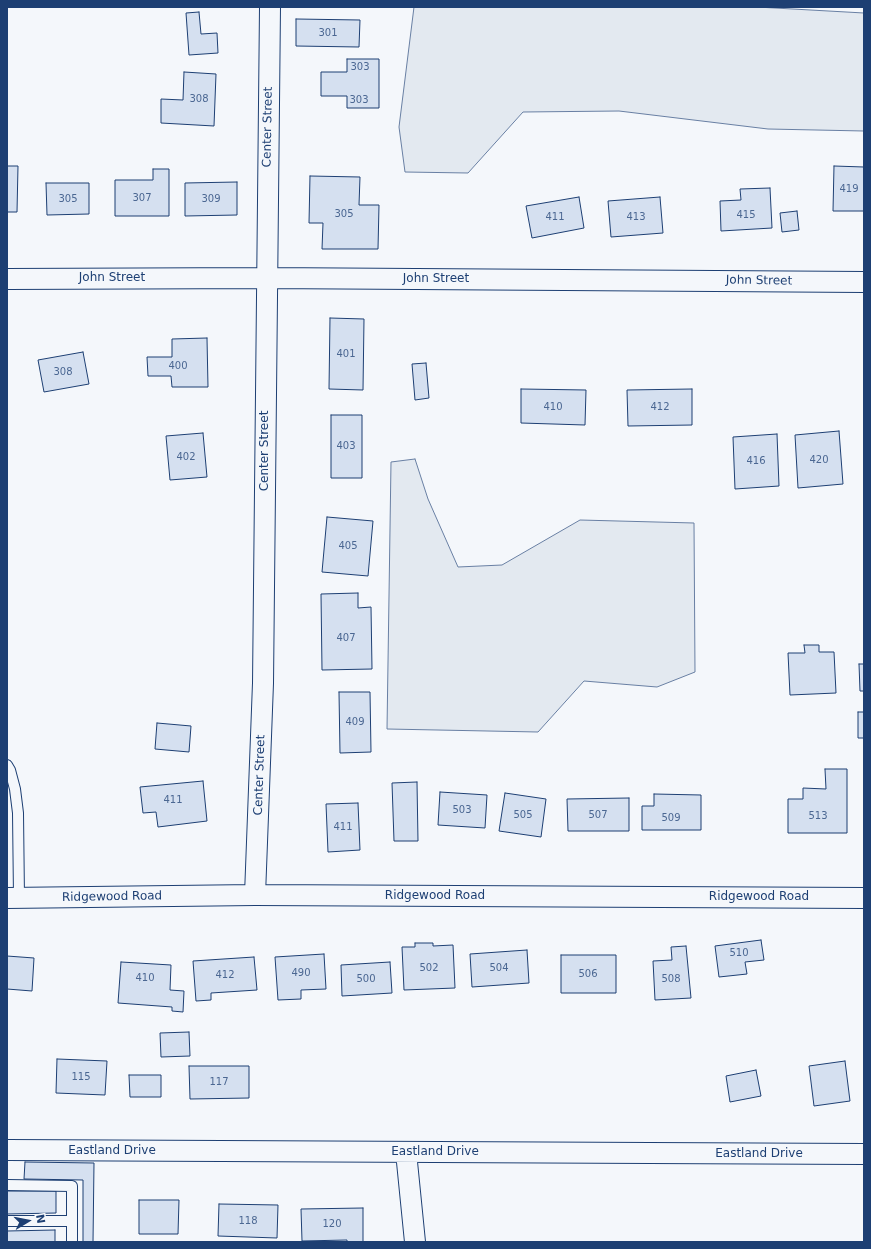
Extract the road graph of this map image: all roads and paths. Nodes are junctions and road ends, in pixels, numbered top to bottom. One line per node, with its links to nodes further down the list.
1 (270, 7): 2 (street, Center Street)
2 (266, 278): 3 (street, John Street); 4 (street, John Street); 6 (street, Center Street)
3 (7, 279)
4 (864, 282)
5 (7, 765): 7 (lane)
6 (255, 895): 7 (street, Ridgewood Road); 8 (street, Ridgewood Road)
7 (13, 898)
8 (864, 898)
9 (7, 1150): 10 (street, Eastland Drive)
10 (406, 1152): 11 (street, Eastland Drive); 16 (street)
11 (864, 1154)
12 (7, 1185): 14 (lane)
13 (7, 1221): 14 (lane)
14 (72, 1221): 15 (lane)
15 (72, 1242)
16 (415, 1242)

